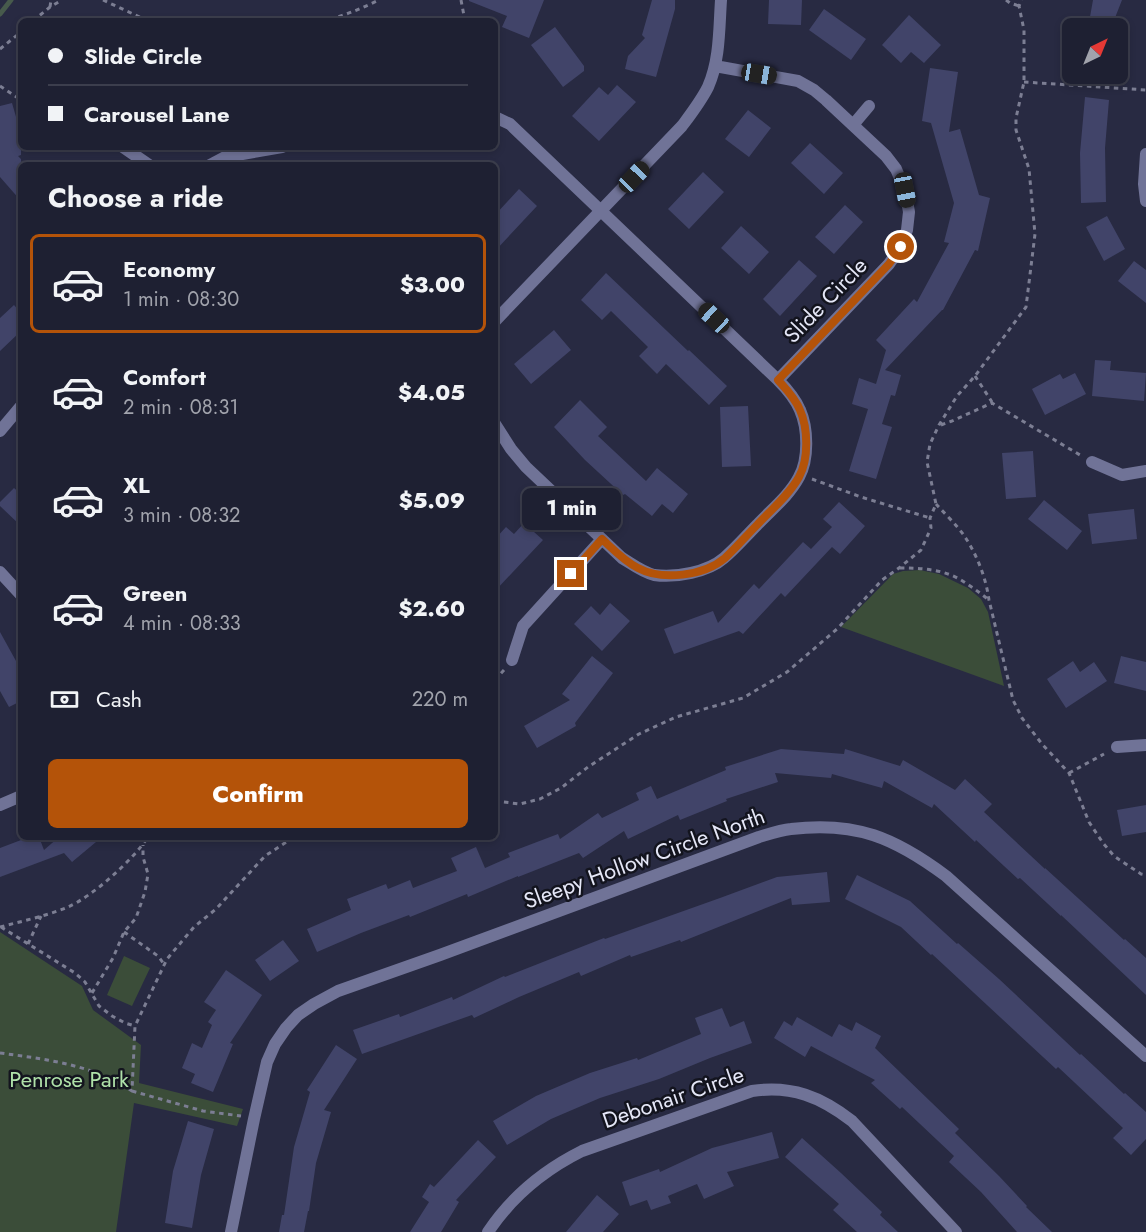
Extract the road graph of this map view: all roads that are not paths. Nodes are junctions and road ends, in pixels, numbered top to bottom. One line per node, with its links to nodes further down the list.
1 (721, 0): 2 (street)
2 (715, 66): 5 (street, Slide Circle); 12 (street)
3 (869, 106): 5 (street)
4 (498, 118): 12 (street)
5 (853, 125): 14 (street, Slide Circle)
6 (127, 150): 9 (street)
7 (265, 150): 10 (street)
8 (1146, 154): 11 (street)
9 (144, 162)
10 (216, 162)
11 (1146, 201)
12 (602, 211): 13 (street); 14 (street)
13 (498, 318)
14 (778, 380): 20 (street)
15 (18, 409): 16 (street)
16 (2, 425)
17 (498, 429): 20 (street)
18 (1092, 462): 19 (street)
19 (1146, 471)
20 (602, 539): 23 (street)
21 (0, 572): 22 (street)
22 (18, 592)
23 (512, 660)
24 (1146, 745): 25 (street)
25 (1117, 747)
26 (18, 797): 27 (street)
27 (0, 805)
28 (1146, 1056): 29 (street, Sleepy Hollow Circle North)
29 (231, 1232)
30 (488, 1232): 31 (street, Debonair Circle)
31 (956, 1232)

